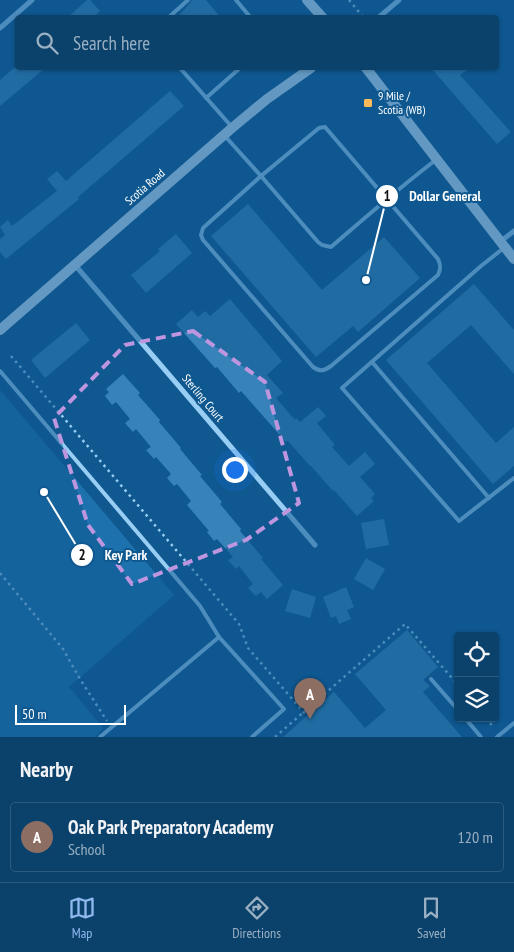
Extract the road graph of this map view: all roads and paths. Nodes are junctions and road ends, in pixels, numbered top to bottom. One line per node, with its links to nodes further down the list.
1 (32, 0): 12 (street)
2 (188, 0): 7 (lane)
3 (236, 0): 8 (lane)
4 (308, 0): 9 (street)
5 (349, 0): 10 (path)
6 (399, 0): 11 (street)
7 (171, 15)
8 (248, 15)
9 (320, 15)
10 (362, 15)
11 (382, 15)
12 (0, 28)
13 (182, 70): 17 (lane)
14 (238, 70): 17 (lane)
15 (308, 70): 18 (street, Scotia Road)
16 (368, 70): 19 (street)
17 (206, 98): 18 (lane)
18 (228, 132): 20 (lane); 25 (street, Scotia Road)
19 (437, 159): 21 (lane); 23 (street)
20 (262, 176): 21 (lane); 21 (lane); 21 (lane)
21 (387, 199)
22 (514, 231): 23 (street)
23 (502, 244): 24 (street); 28 (lane)
24 (514, 259)
25 (75, 265): 26 (street, Scotia Road); 32 (street, Sterling Court)
26 (0, 330)
27 (11, 356): 38 (path)
28 (372, 362): 31 (lane); 31 (lane)
29 (0, 371): 34 (lane)
30 (514, 478): 31 (lane)
31 (489, 498)
32 (315, 545)
33 (0, 573): 43 (path)
34 (219, 636): 43 (lane); 46 (lane)
35 (431, 679): 37 (lane)
36 (454, 680): 38 (path)
37 (454, 705)
38 (304, 712): 39 (path); 47 (path)
39 (307, 716)
40 (468, 722): 48 (lane)
41 (489, 722): 44 (path)
42 (514, 723): 49 (lane)
43 (111, 727): 45 (lane)
44 (494, 728)
45 (100, 737)
46 (252, 737)
47 (275, 737)
48 (481, 737)
49 (497, 737)

